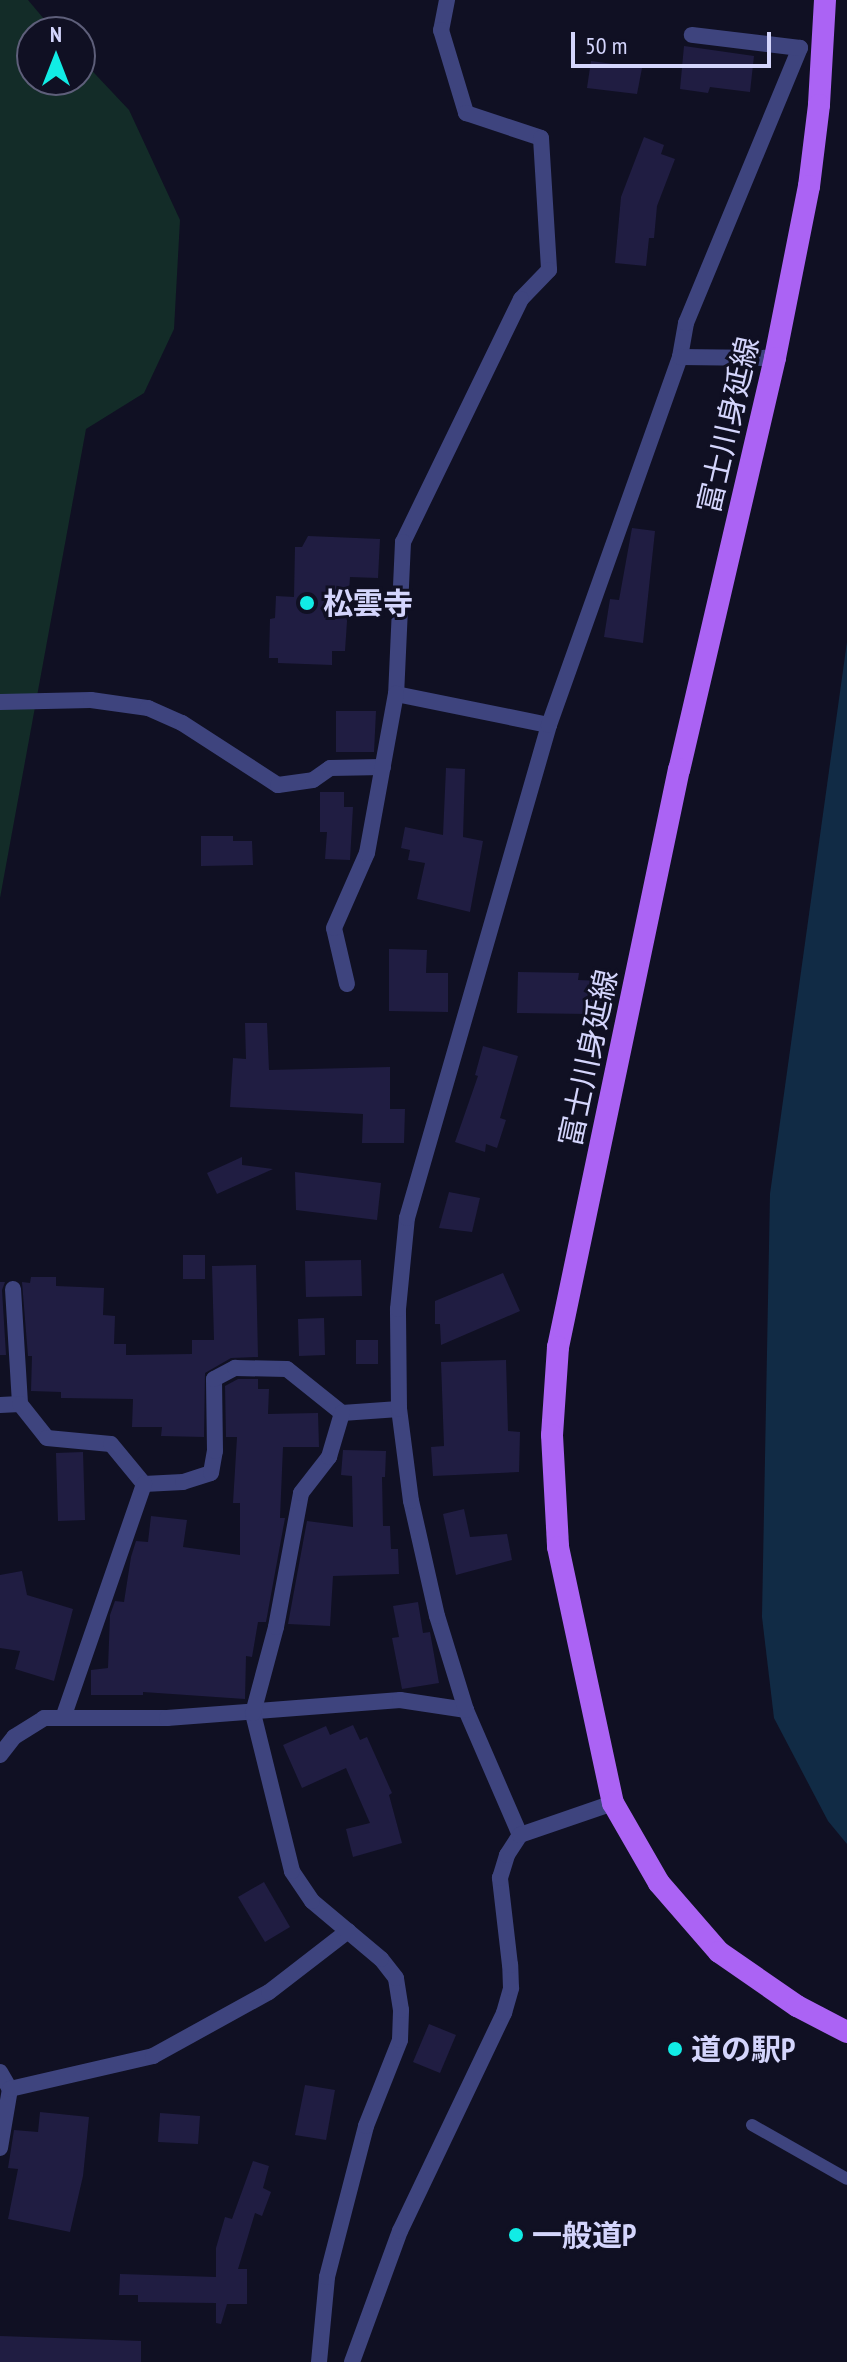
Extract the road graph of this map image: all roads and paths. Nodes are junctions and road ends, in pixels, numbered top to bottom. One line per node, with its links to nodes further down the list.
1 (447, 0): 6 (street)
2 (825, 0): 5 (main road, 富士川身延線)
3 (692, 35): 4 (street)
4 (680, 357): 5 (street); 8 (street)
5 (775, 358): 21 (main road, 富士川身延線)
6 (396, 694): 8 (street); 9 (street)
7 (0, 702): 9 (street)
8 (549, 725): 14 (street)
9 (383, 767): 10 (street)
10 (347, 984)
11 (13, 1289): 12 (street)
12 (20, 1404): 13 (street); 16 (street)
13 (0, 1405)
14 (399, 1409): 15 (street); 17 (street)
15 (342, 1413): 16 (street); 18 (street)
16 (144, 1484): 19 (street)
17 (466, 1710): 18 (street); 22 (street)
18 (253, 1713): 19 (street); 23 (street)
19 (63, 1718): 20 (street)
20 (0, 1755)
21 (613, 1803): 22 (street); 24 (main road, 富士川身延線)
22 (520, 1835): 31 (street)
23 (348, 1931): 26 (street); 30 (street)
24 (847, 2032)
25 (0, 2072): 26 (street)
26 (10, 2089): 28 (street)
27 (752, 2125): 29 (lane)
28 (0, 2148)
29 (847, 2179)
30 (319, 2362)
31 (352, 2362)

